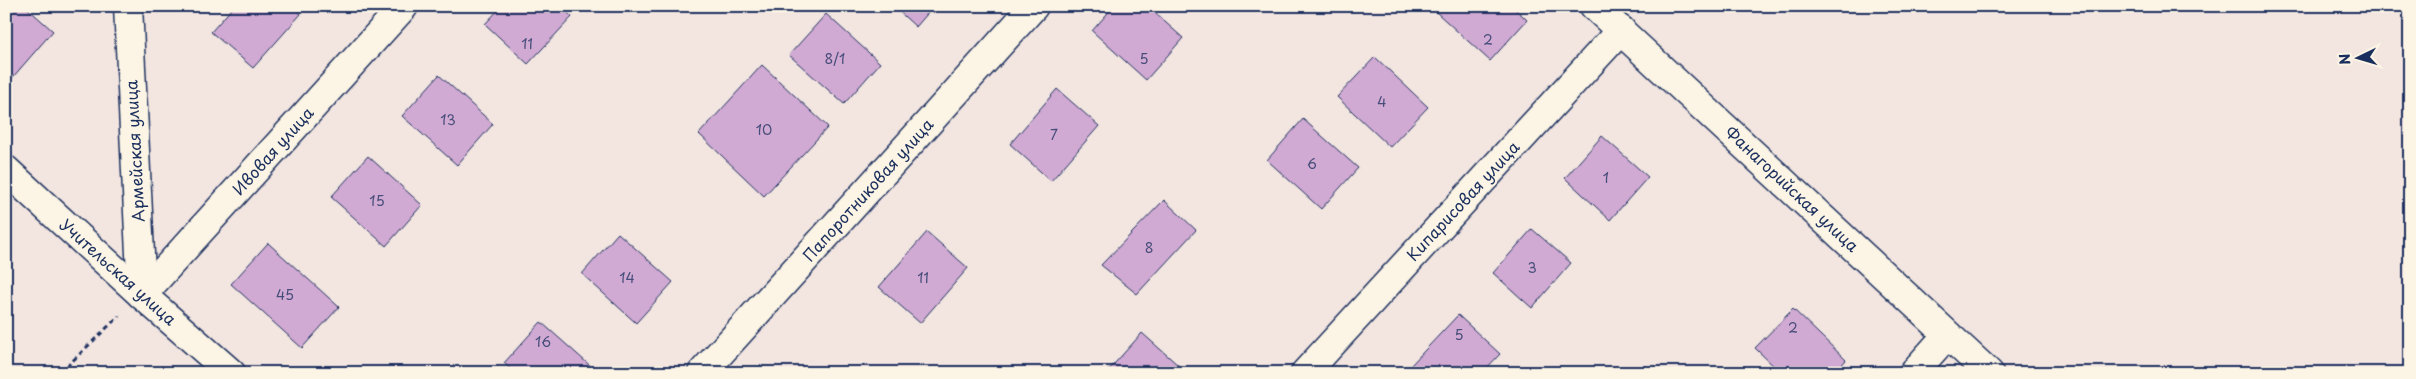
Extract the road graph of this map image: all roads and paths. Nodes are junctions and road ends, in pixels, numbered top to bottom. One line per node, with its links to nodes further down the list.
1 (128, 6): 7 (street, Армейская улица)
2 (404, 6): 7 (street, Ивовая улица)
3 (1034, 6): 11 (street, Папоротниковая улица)
4 (1594, 6): 5 (street, Фанагорийская улица)
5 (1621, 30): 8 (street, Фанагорийская улица); 12 (street, Кипарисовая улица)
6 (6, 170): 7 (street, Учительская улица)
7 (142, 295): 9 (path); 10 (street, Учительская улица)
8 (1947, 335): 13 (street); 14 (street, Фанагорийская улица)
9 (60, 373)
10 (231, 373)
11 (702, 373)
12 (1306, 373)
13 (1913, 373)
14 (1989, 373)

